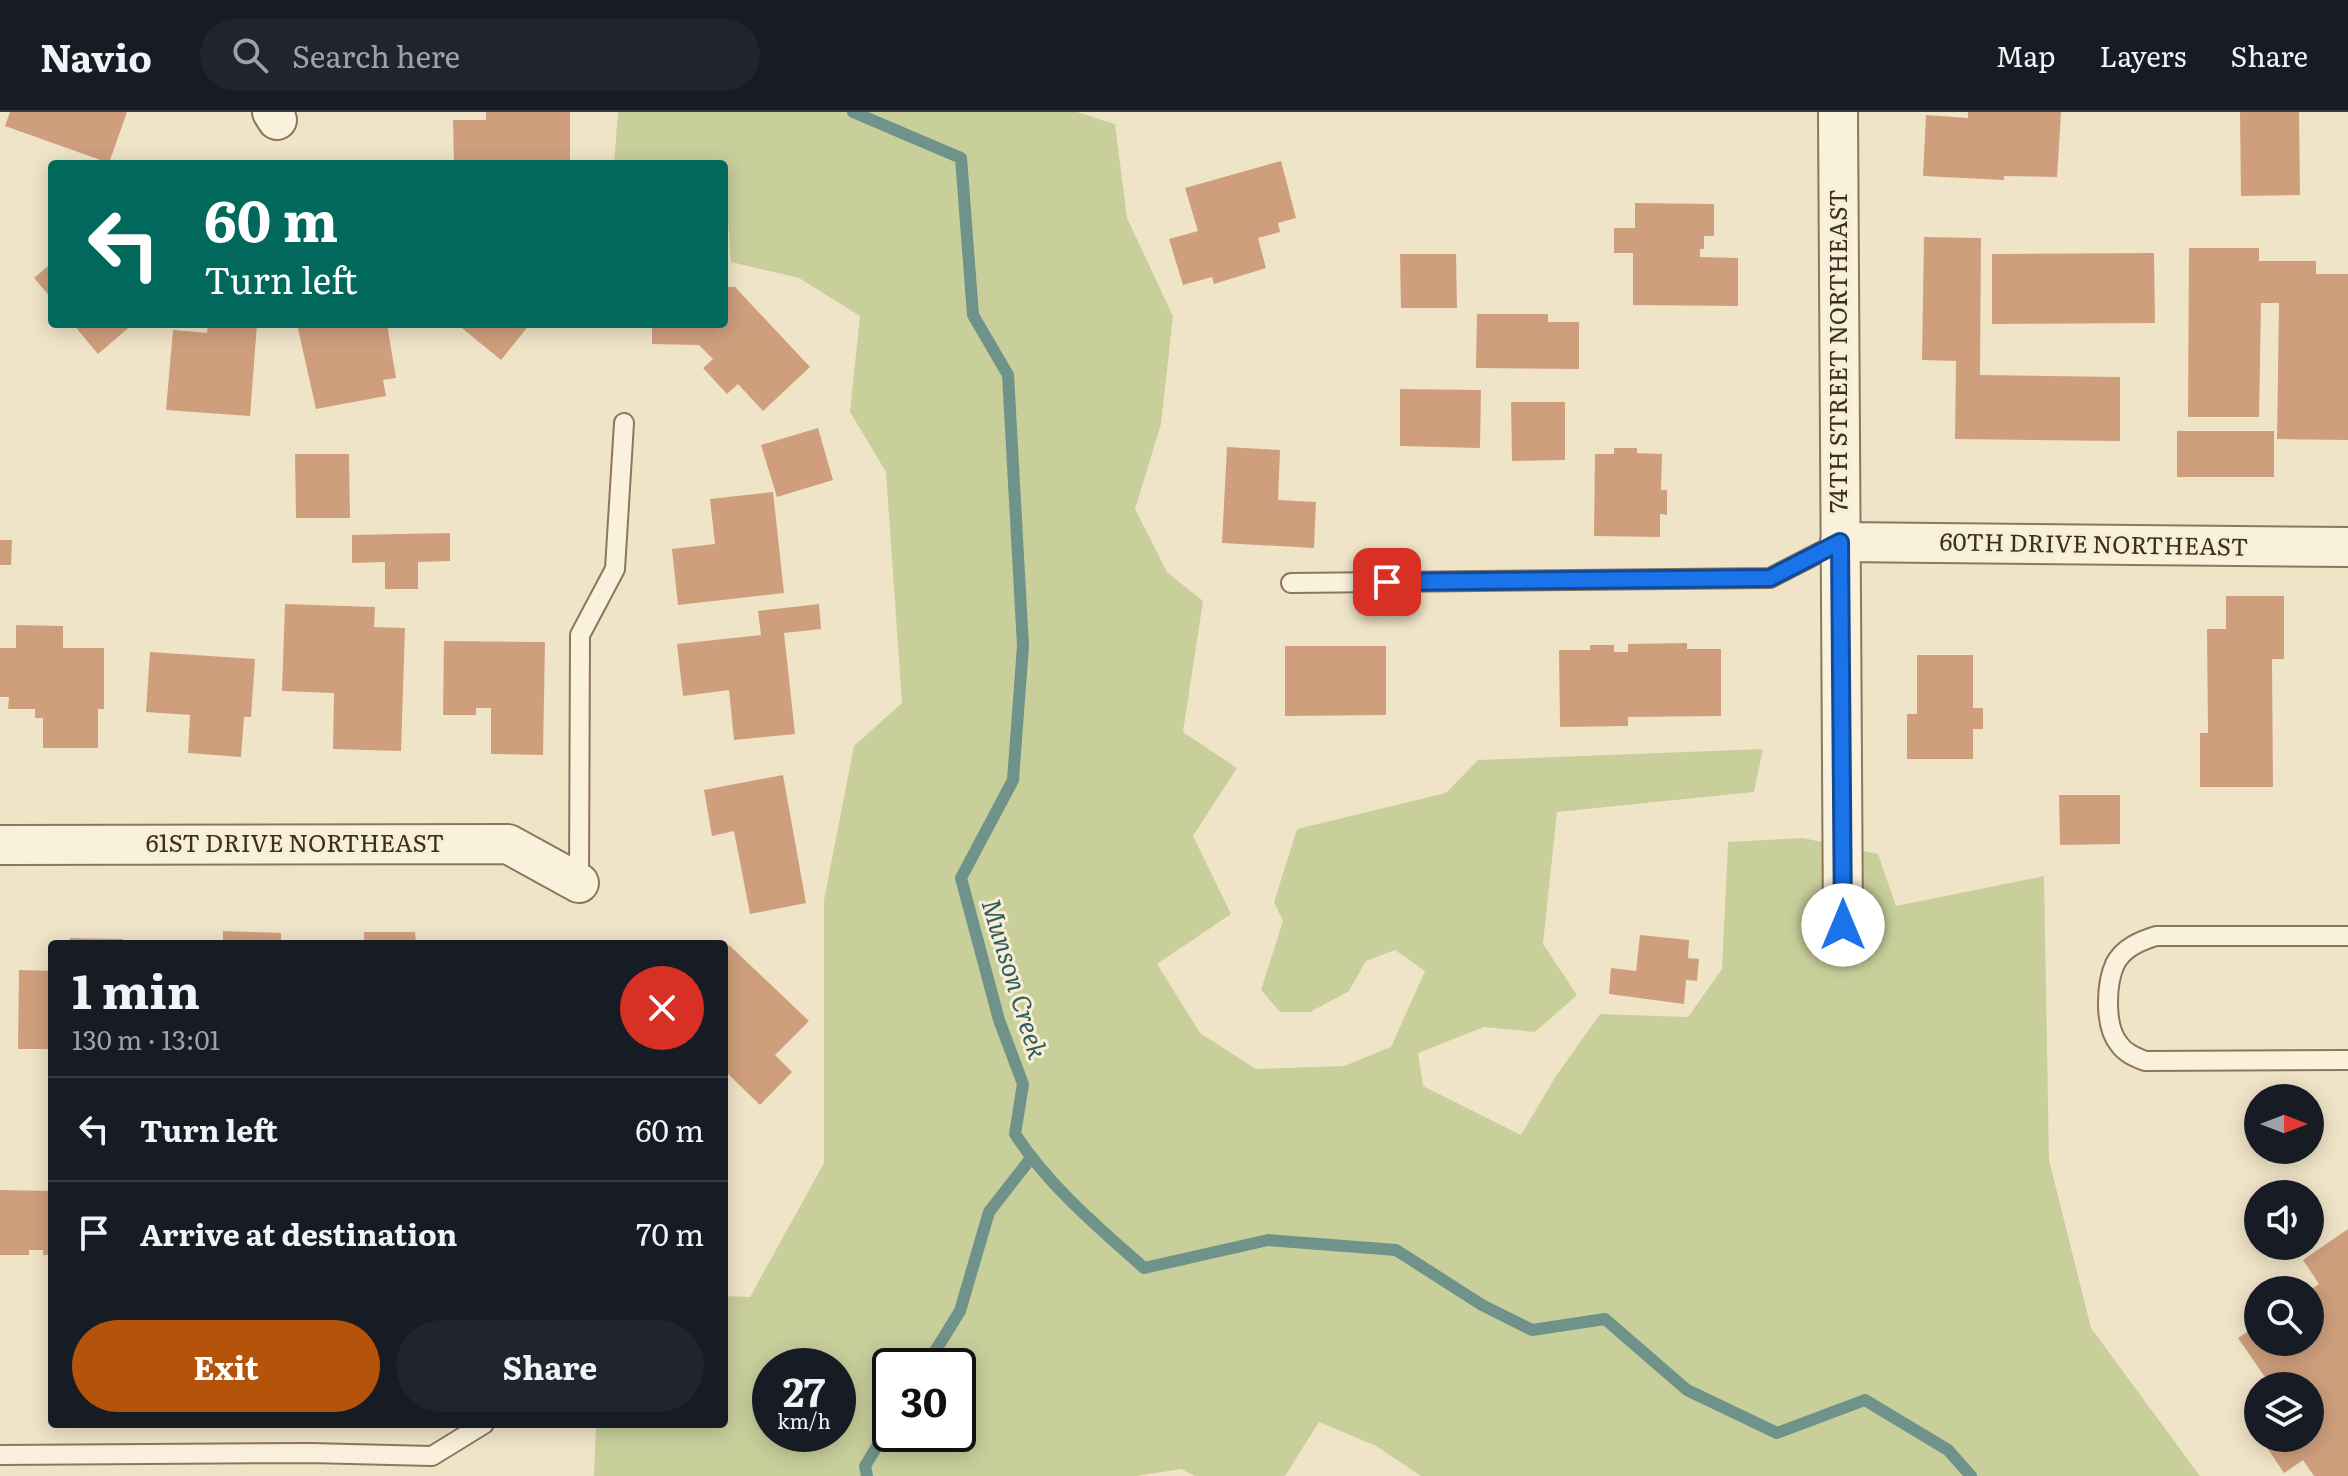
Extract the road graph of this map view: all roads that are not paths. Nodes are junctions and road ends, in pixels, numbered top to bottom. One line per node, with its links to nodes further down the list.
1 (1838, 112): 3 (street, 74TH STREET NORTHEAST)
2 (624, 423): 7 (lane)
3 (1840, 542): 4 (street, 60TH DRIVE NORTHEAST); 5 (lane); 8 (street, 74TH STREET NORTHEAST)
4 (2348, 547)
5 (1291, 583)
6 (0, 845): 7 (street, 61ST DRIVE NORTHEAST)
7 (579, 883)
8 (1843, 925)
9 (2348, 936): 10 (lane)
10 (2348, 1060)
11 (478, 1428): 12 (lane)
12 (0, 1455)

